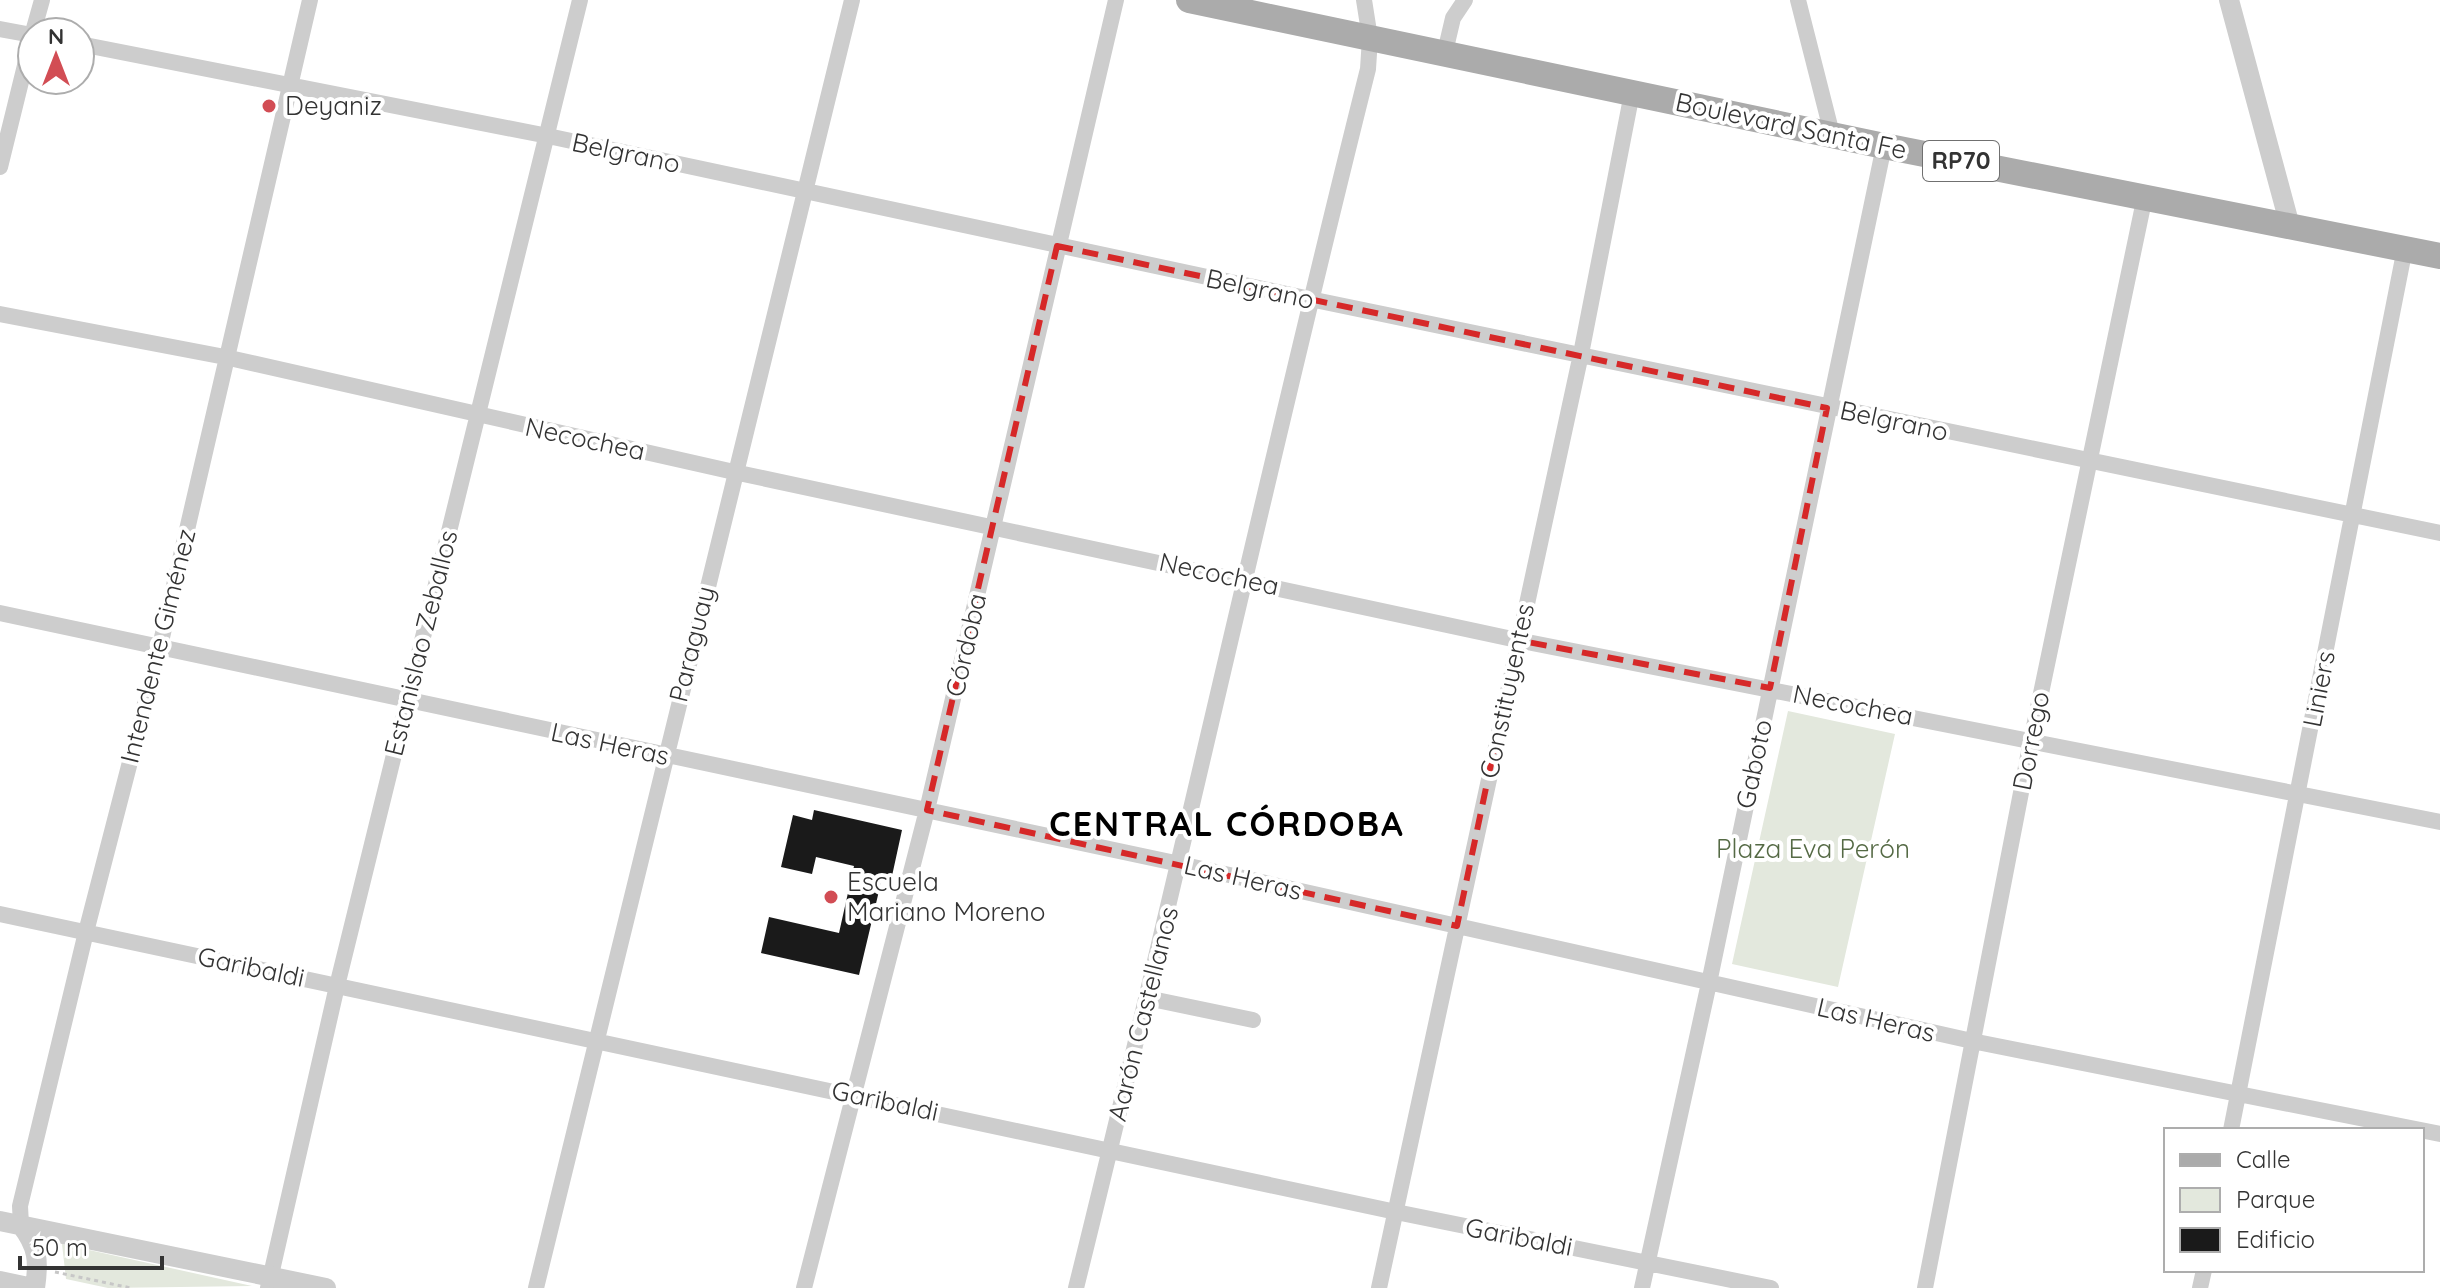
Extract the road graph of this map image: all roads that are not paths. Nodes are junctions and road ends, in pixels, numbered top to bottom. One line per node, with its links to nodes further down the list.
1 (310, 0): 13 (street, Intendente Giménez)
2 (580, 0): 17 (street, Estanislao Zeballos)
3 (852, 0): 20 (street, Paraguay)
4 (1116, 0): 23 (street, Córdoba)
5 (1189, 0): 10 (main road, Boulevard Santa Fe / RP70)
6 (1364, 0): 10 (street, Aarón Castellanos)
7 (1465, 0): 12 (street)
8 (1798, 0): 16 (street)
9 (2229, 0): 22 (street)
10 (1370, 38): 12 (main road, Boulevard Santa Fe / RP70); 26 (street, Aarón Castellanos)
11 (96, 47): 13 (street, Belgrano)
12 (1445, 52): 14 (main road, Boulevard Santa Fe / RP70)
13 (289, 85): 17 (street, Belgrano); 29 (street, Intendente Giménez)
14 (1632, 93): 16 (main road, Boulevard Santa Fe / RP70); 28 (street, Constituyentes)
15 (17, 96): 19 (street)
16 (1832, 134): 18 (main road, Boulevard Santa Fe / RP70)
17 (548, 136): 20 (street, Belgrano); 31 (street, Estanislao Zeballos)
18 (1884, 146): 21 (main road, Boulevard Santa Fe / RP70); 30 (street, Gaboto)
19 (0, 167)
20 (806, 192): 23 (street, Belgrano); 33 (street, Paraguay)
21 (2145, 196): 22 (main road, Boulevard Santa Fe / RP70); 32 (street, Dorrego)
22 (2290, 226): 24 (main road, Boulevard Santa Fe / RP70)
23 (1057, 246): 26 (street, Belgrano); 35 (street, Córdoba)
24 (2405, 248): 25 (main road, Boulevard Santa Fe / RP70); 34 (street, Liniers)
25 (2440, 256)
26 (1310, 299): 28 (street, Belgrano); 37 (street, Aarón Castellanos)
27 (0, 314): 29 (street, Necochea)
28 (1581, 354): 30 (street, Belgrano); 39 (street, Constituyentes)
29 (225, 357): 31 (street, Necochea); 40 (street, Intendente Giménez)
30 (1827, 408): 32 (street, Belgrano); 41 (street, Gaboto)
31 (476, 415): 33 (street, Necochea); 42 (street, Estanislao Zeballos)
32 (2089, 461): 34 (street, Belgrano); 43 (street, Dorrego)
33 (734, 472): 35 (street, Necochea); 44 (street, Paraguay)
34 (2353, 514): 36 (street, Belgrano); 45 (street, Liniers)
35 (994, 525): 37 (street, Necochea); 46 (street, Córdoba)
36 (2440, 533)
37 (1246, 580): 39 (street, Necochea); 48 (street, Aarón Castellanos)
38 (0, 613): 40 (street, Las Heras)
39 (1517, 640): 41 (street, Necochea); 50 (street, Constituyentes)
40 (160, 646): 42 (street, Las Heras); 51 (street, Intendente Giménez)
41 (1770, 688): 43 (street, Necochea); 52 (street, Gaboto)
42 (408, 701): 44 (street, Las Heras); 53 (street, Estanislao Zeballos)
43 (2031, 741): 45 (street, Necochea); 57 (street, Dorrego)
44 (665, 756): 46 (street, Las Heras); 56 (street, Paraguay)
45 (2298, 791): 47 (street, Necochea); 58 (street, Liniers)
46 (927, 810): 48 (street, Las Heras); 59 (street, Córdoba)
47 (2440, 822)
48 (1180, 864): 50 (street, Las Heras); 54 (street, Aarón Castellanos)
49 (0, 914): 51 (street, Garibaldi)
50 (1457, 926): 52 (street, Las Heras); 63 (street, Constituyentes)
51 (86, 932): 53 (street, Garibaldi); 65 (street, Intendente Giménez)
52 (1709, 983): 57 (street, Las Heras); 66 (street, Gaboto)
53 (337, 986): 56 (street, Garibaldi); 69 (street, Estanislao Zeballos)
54 (1147, 998): 55 (street); 62 (street, Aarón Castellanos)
55 (1253, 1020)
56 (594, 1040): 59 (street, Garibaldi); 71 (street, Paraguay)
57 (1972, 1041): 58 (street, Las Heras); 77 (street, Dorrego)
58 (2239, 1093): 60 (street, Liniers); 61 (street, Las Heras)
59 (852, 1094): 62 (street, Garibaldi); 72 (street, Córdoba)
60 (2231, 1128)
61 (2411, 1128)
62 (1110, 1149): 63 (street, Garibaldi); 73 (street, Aarón Castellanos)
63 (1396, 1212): 66 (street, Garibaldi); 74 (street, Constituyentes)
64 (0, 1221): 65 (street)
65 (21, 1225): 68 (street); 69 (street)
66 (1647, 1263): 75 (street, Gaboto); 76 (street, Garibaldi)
67 (0, 1281): 68 (street)
68 (36, 1282)
69 (268, 1282): 70 (street)
70 (326, 1288)
71 (536, 1288)
72 (804, 1288)
73 (1076, 1288)
74 (1379, 1288)
75 (1642, 1288)
76 (1771, 1288)
77 (1925, 1288)

